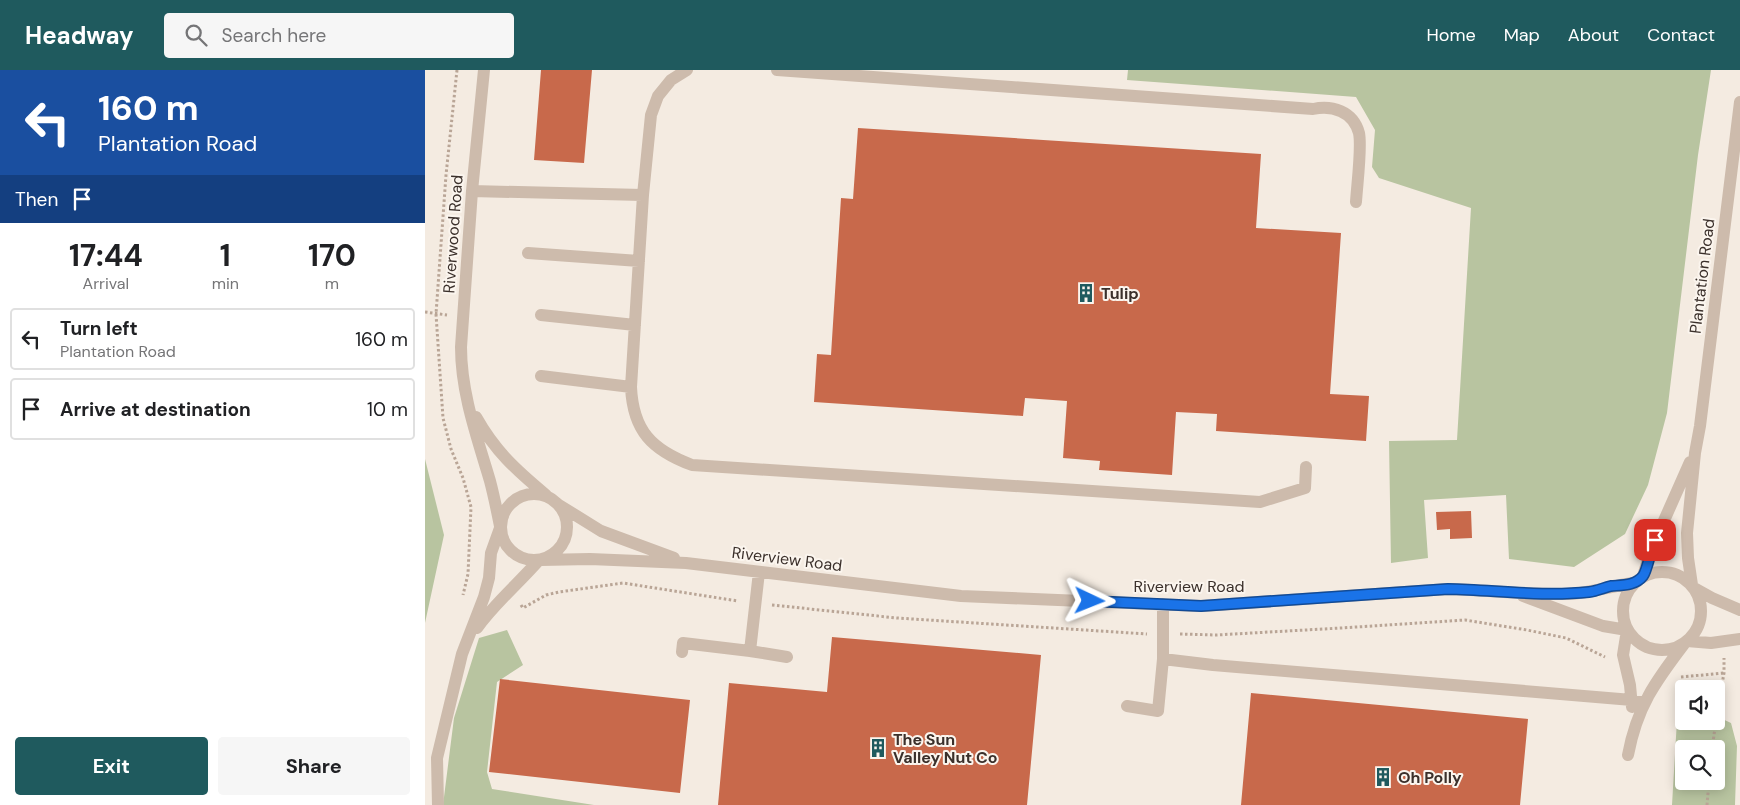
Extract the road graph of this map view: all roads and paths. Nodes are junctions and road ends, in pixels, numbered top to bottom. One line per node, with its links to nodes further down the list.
1 (483, 70): 5 (street, Riverwood Road)
2 (687, 70): 6 (street)
3 (777, 70): 7 (street)
4 (1740, 102): 15 (street, Plantation Road)
5 (472, 191): 6 (street); 14 (street, Riverwood Road)
6 (643, 195): 9 (street)
7 (1356, 202)
8 (528, 253): 9 (street)
9 (639, 261): 11 (street)
10 (541, 316): 11 (street)
11 (635, 326): 13 (street)
12 (541, 376): 13 (street)
13 (631, 387): 16 (street)
14 (467, 400): 17 (street, Riverwood Road); 18 (street, Riverwood Road)
15 (1695, 453): 22 (street, Plantation Road); 23 (street, Plantation Road)
16 (1306, 467)
17 (553, 500): 18 (street); 19 (street); 20 (street, Riverview Road)
18 (500, 527): 19 (street); 34 (street)
19 (540, 560): 20 (street, Riverview Road); 34 (street)
20 (686, 562): 21 (street, Riverview Road)
21 (759, 572): 26 (street, Riverview Road); 36 (street)
22 (1638, 579): 23 (street); 24 (street, Riverview Road); 30 (street)
23 (1693, 587): 29 (street); 35 (street)
24 (1513, 593): 26 (street, Riverview Road); 30 (street, Riverview Road)
25 (720, 599): 27 (path)
26 (1163, 604): 40 (street)
27 (523, 608)
28 (793, 608): 31 (path)
29 (1740, 610)
30 (1627, 630): 35 (street); 45 (street)
31 (1131, 634)
32 (1195, 634): 39 (path)
33 (1740, 639): 35 (street)
34 (468, 640): 51 (street)
35 (1686, 641): 46 (street)
36 (750, 651): 37 (street); 38 (street)
37 (682, 652)
38 (787, 657)
39 (1605, 657)
40 (1163, 659): 45 (street); 47 (street)
41 (1724, 666): 42 (path)
42 (1724, 673): 43 (path); 44 (path)
43 (1682, 677)
44 (1723, 680)
45 (1632, 700): 46 (street); 48 (street)
46 (1645, 703): 48 (street)
47 (1127, 706)
48 (1633, 730): 49 (street)
49 (1629, 755)
50 (1708, 790): 52 (path)
51 (438, 805)
52 (1707, 805)

